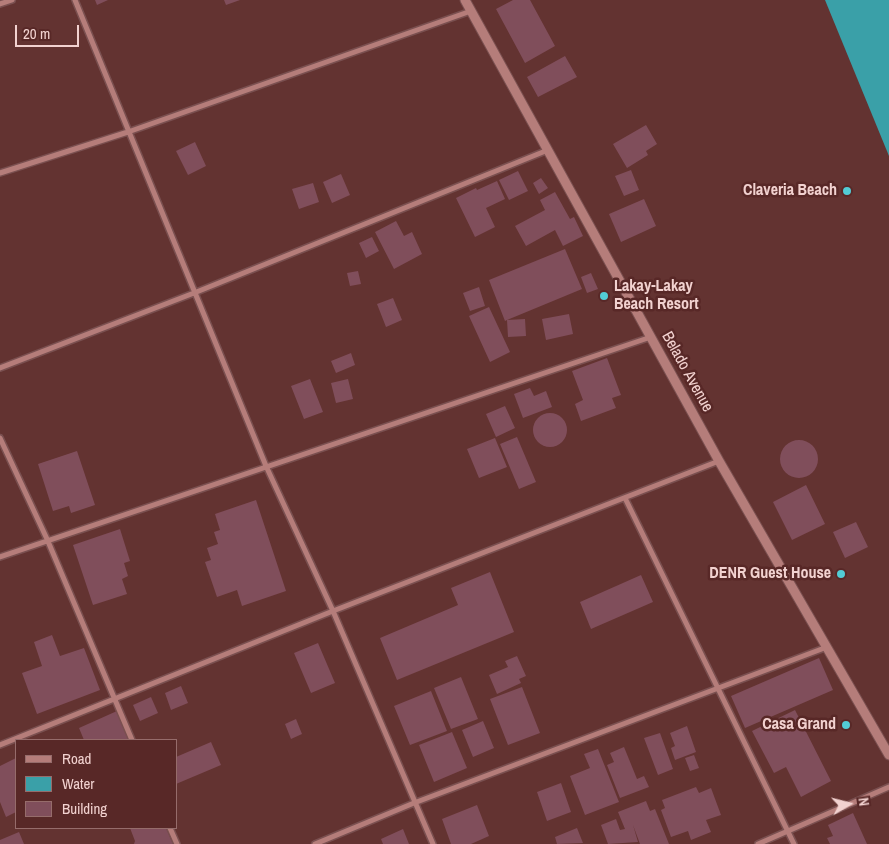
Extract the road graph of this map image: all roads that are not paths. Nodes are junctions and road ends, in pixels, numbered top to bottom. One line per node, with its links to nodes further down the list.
1 (12, 0): 4 (street)
2 (76, 0): 6 (street)
3 (466, 0): 5 (street, Belado Avenue)
4 (0, 4)
5 (471, 11): 6 (street); 7 (street, Belado Avenue)
6 (128, 132): 8 (street); 9 (street)
7 (548, 150): 9 (street); 10 (street, Belado Avenue)
8 (0, 173)
9 (194, 293): 11 (street); 14 (street)
10 (651, 337): 13 (street, Belado Avenue); 14 (street)
11 (0, 368)
12 (0, 438): 16 (street)
13 (719, 461): 15 (street); 19 (street, Belado Avenue)
14 (266, 466): 16 (street); 18 (street)
15 (625, 498): 18 (street); 20 (street)
16 (47, 539): 17 (street); 21 (street)
17 (0, 557)
18 (333, 611): 21 (street); 26 (street)
19 (827, 647): 20 (street); 24 (street, Belado Avenue)
20 (718, 687): 26 (street); 28 (street)
21 (114, 699): 22 (street); 23 (street)
22 (132, 739)
23 (0, 745)
24 (889, 755)
25 (889, 787): 28 (street)
26 (414, 803): 30 (street); 31 (street)
27 (170, 829): 29 (street)
28 (788, 832): 32 (street); 33 (street)
29 (177, 844)
30 (315, 844)
31 (433, 844)
32 (758, 844)
33 (794, 844)

